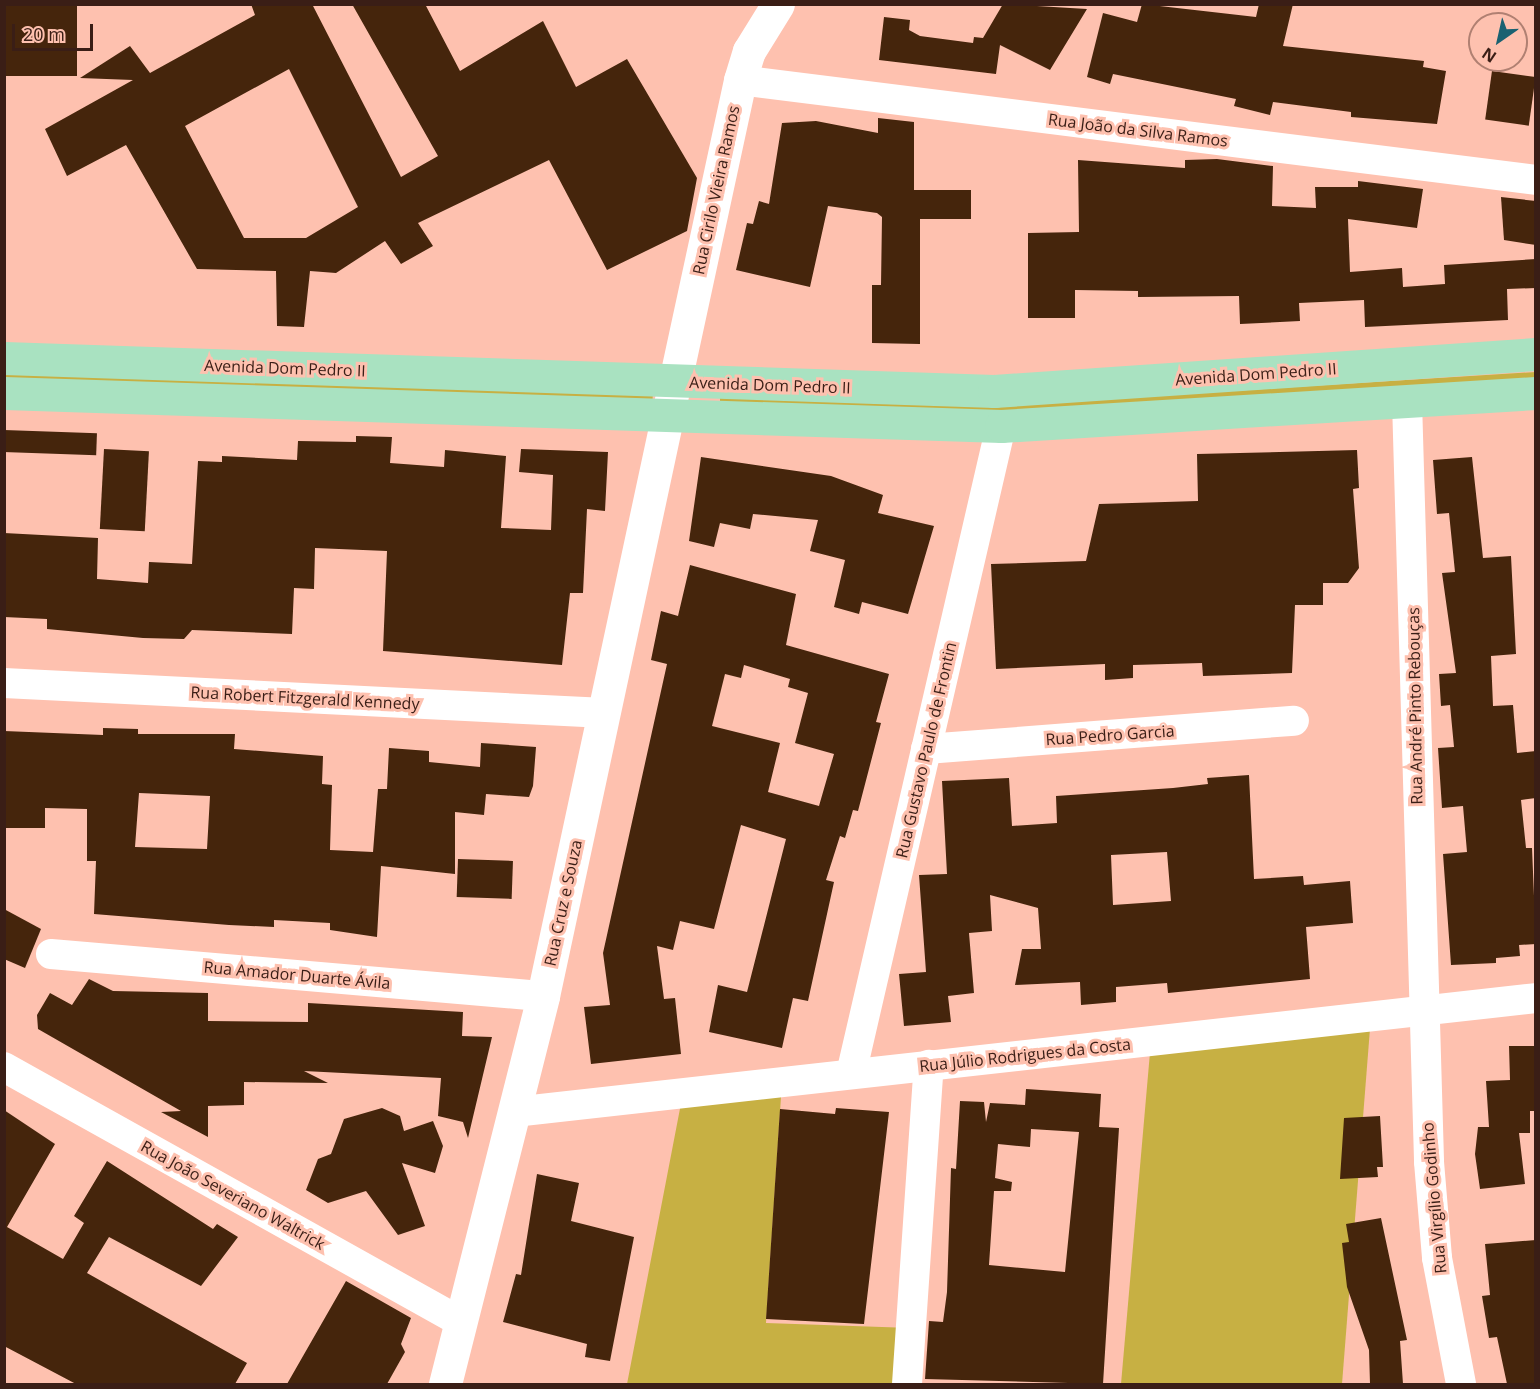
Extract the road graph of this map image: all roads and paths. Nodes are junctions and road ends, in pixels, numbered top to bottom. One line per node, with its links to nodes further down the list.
1 (778, 4): 2 (street, Rua Cirilo Vieira Ramos)
2 (740, 80): 3 (street, Rua João da Silva Ramos); 6 (street, Rua Cirilo Vieira Ramos)
3 (1536, 180)
4 (1536, 354): 6 (main road, Avenida Dom Pedro II)
5 (4, 358): 6 (main road, Avenida Dom Pedro II)
6 (675, 382): 10 (street, Rua Cirilo Vieira Ramos)
7 (4, 393): 10 (main road)
8 (1536, 393): 9 (main road)
9 (1407, 401): 11 (main road); 19 (street, Rua André Pinto Rebouças)
10 (667, 418): 11 (main road); 13 (street, Rua Cruz e Souza)
11 (1001, 426): 15 (street, Rua Gustavo Paulo de Frontin)
12 (4, 683): 13 (street, Rua Robert Fitzgerald Kennedy)
13 (605, 713): 17 (street, Rua Cruz e Souza)
14 (1294, 721): 15 (street, Rua Pedro Garcia)
15 (926, 749): 22 (street, Rua Gustavo Paulo de Frontin)
16 (51, 954): 17 (street, Rua Amador Duarte Ávila)
17 (543, 996): 23 (street, Rua Cruz e Souza)
18 (1536, 998): 19 (street, Rua Júlio Rodrigues da Costa)
19 (1423, 1010): 20 (street, Rua Júlio Rodrigues da Costa); 27 (street, Rua Virgílio Godinho)
20 (929, 1065): 22 (street, Rua Júlio Rodrigues da Costa); 26 (street)
21 (4, 1067): 24 (street, Rua João Severiano Waltrick)
22 (851, 1074): 23 (street, Rua Júlio Rodrigues da Costa)
23 (514, 1112): 24 (street, Rua Cruz e Souza)
24 (461, 1322): 25 (street, Rua Cruz e Souza)
25 (445, 1384)
26 (907, 1384)
27 (1461, 1384)

